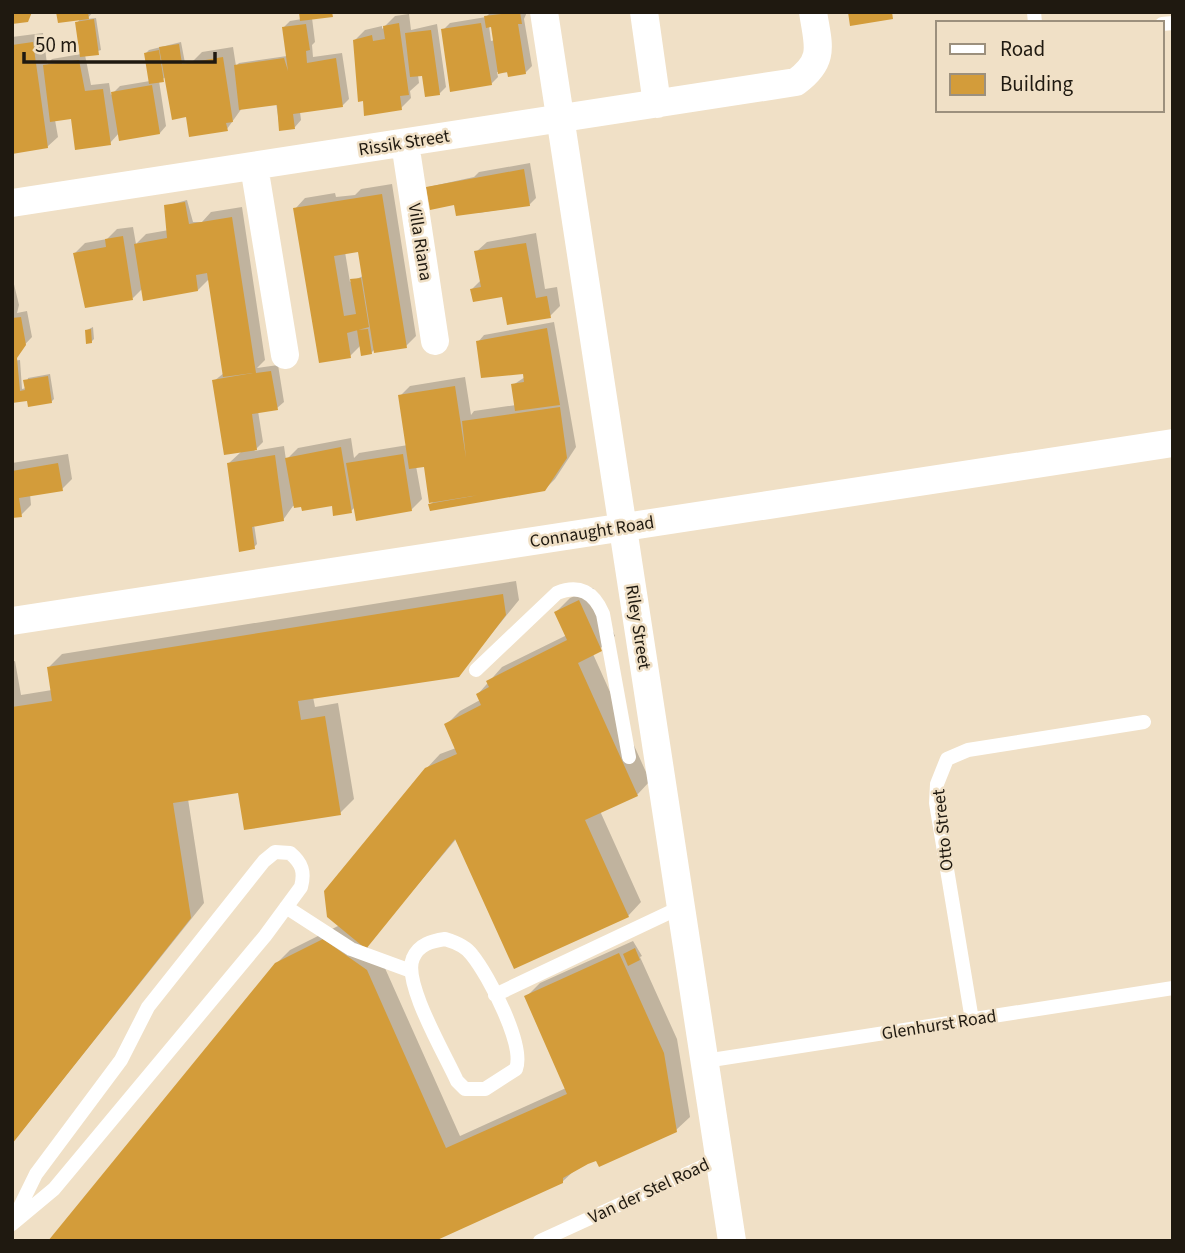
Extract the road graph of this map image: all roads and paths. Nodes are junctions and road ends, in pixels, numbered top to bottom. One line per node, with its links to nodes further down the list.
1 (544, 12): 5 (street, Riley Street)
2 (644, 12): 4 (street)
3 (813, 12): 4 (street, Rissik Street)
4 (657, 104): 5 (street, Rissik Street)
5 (561, 118): 6 (street, Rissik Street); 12 (street, Riley Street)
6 (405, 143): 7 (street, Rissik Street); 9 (street, Villa Riana)
7 (254, 166): 8 (street, Rissik Street); 10 (street)
8 (12, 203)
9 (435, 341)
10 (285, 355)
11 (1173, 443): 12 (street, Connaught Road)
12 (622, 527): 13 (street, Connaught Road); 15 (street, Riley Street)
13 (12, 621)
14 (477, 670): 16 (lane)
15 (650, 705): 16 (lane); 20 (street, Riley Street)
16 (620, 709): 18 (lane)
17 (1144, 722): 24 (lane, Otto Street)
18 (628, 757)
19 (286, 907): 21 (lane); 27 (lane); 27 (lane)
20 (681, 907): 23 (lane); 25 (street, Riley Street)
21 (411, 971): 23 (lane); 23 (lane)
22 (1173, 988): 24 (lane, Glenhurst Road)
23 (495, 995)
24 (972, 1020): 25 (lane, Glenhurst Road)
25 (705, 1061): 26 (street, Riley Street)
26 (719, 1159): 28 (lane, Van der Stel Road); 29 (street, Riley Street)
27 (12, 1223)
28 (540, 1241)
29 (732, 1241)

